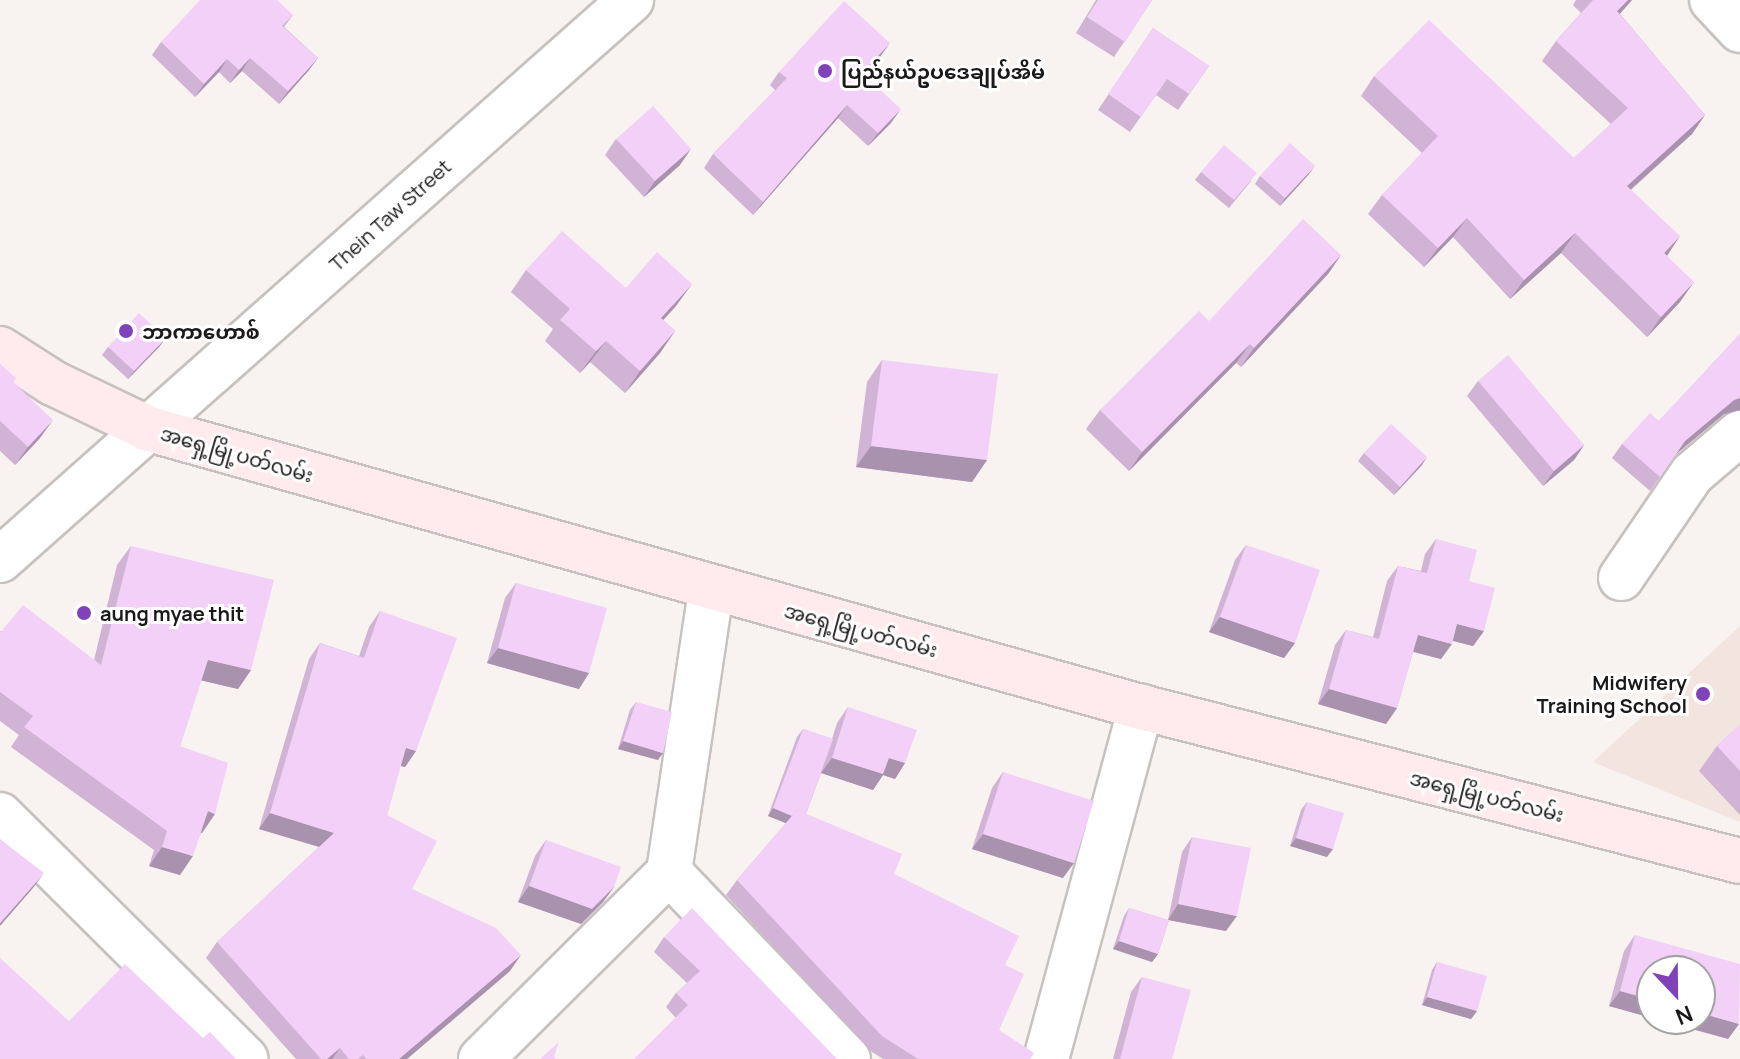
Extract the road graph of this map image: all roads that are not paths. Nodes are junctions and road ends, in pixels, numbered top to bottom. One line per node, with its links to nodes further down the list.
1 (631, 0): 5 (street, Thein Taw Street)
2 (1712, 0): 3 (street)
3 (1740, 30)
4 (0, 349): 5 (street, အရှေ့မြို့ပတ်လမ်း)
5 (149, 429): 7 (street, Thein Taw Street); 9 (street, အရှေ့မြို့ပတ်လမ်း)
6 (1740, 433): 8 (street)
7 (0, 560)
8 (1621, 578)
9 (711, 590): 10 (street, အရှေ့မြို့ပတ်လမ်း); 13 (street)
10 (1141, 707): 12 (street, အရှေ့မြို့ပတ်လမ်း); 17 (street)
11 (0, 815): 14 (street)
12 (1740, 861)
13 (669, 872): 15 (street); 16 (street)
14 (246, 1059)
15 (481, 1059)
16 (848, 1059)
17 (1046, 1059)

